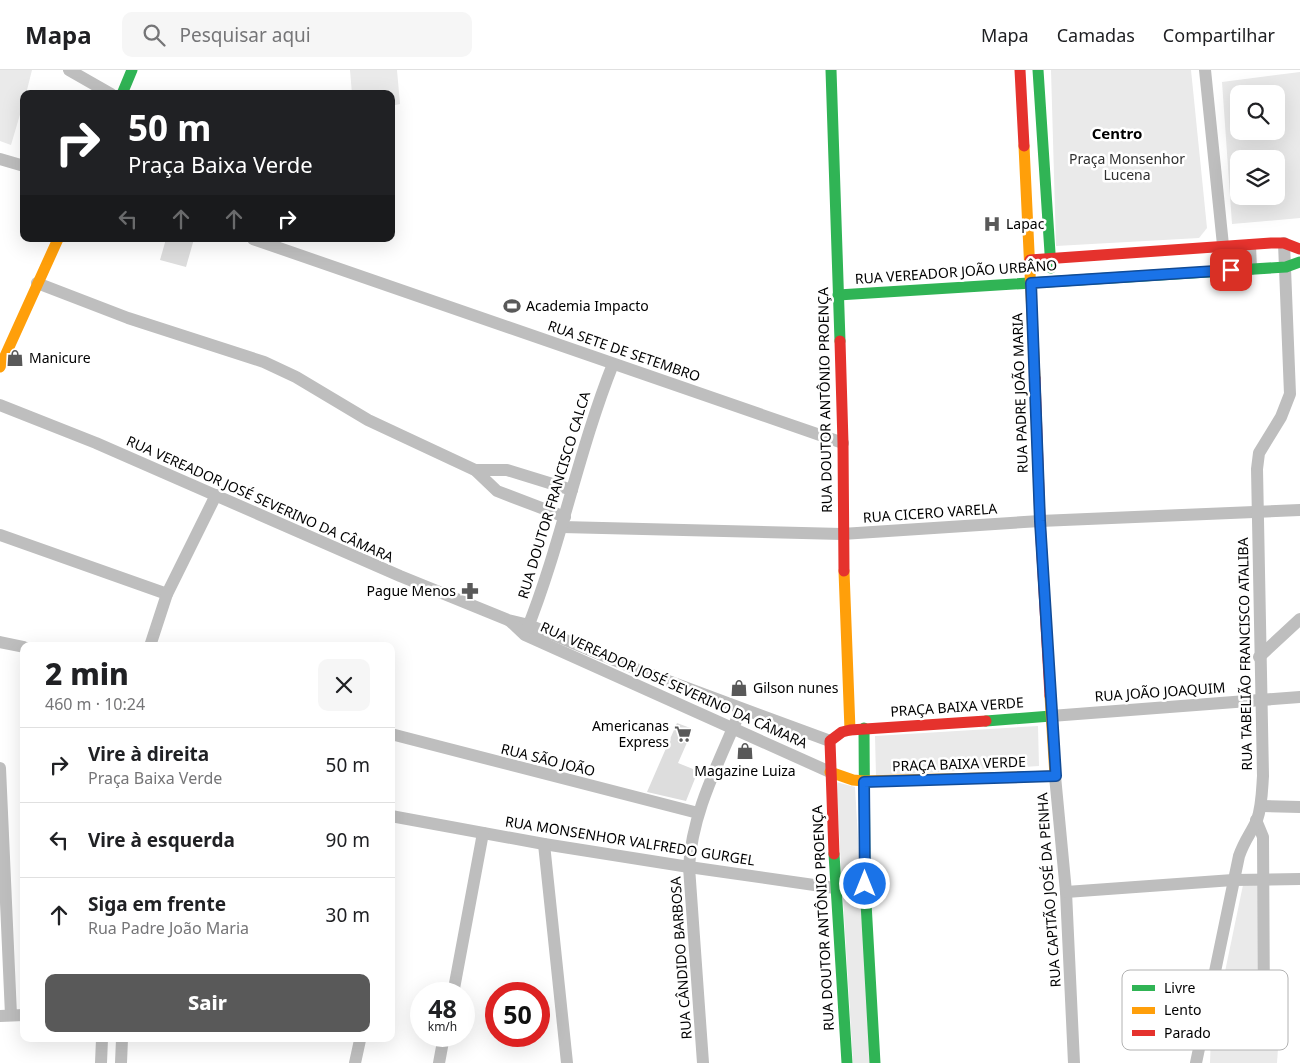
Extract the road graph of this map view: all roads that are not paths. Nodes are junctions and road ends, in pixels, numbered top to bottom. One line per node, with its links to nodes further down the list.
1 (69, 70): 7 (street)
2 (132, 70): 8 (main road)
3 (832, 70): 30 (main road, RUA DOUTOR ANTÔNIO PROENÇA)
4 (1020, 70): 10 (main road, RUA PADRE JOÃO MARIA)
5 (1038, 70): 9 (main road)
6 (1205, 70): 16 (street)
7 (104, 90)
8 (124, 90)
9 (1042, 139): 10 (main road); 20 (main road)
10 (1024, 140): 21 (main road, RUA PADRE JOÃO MARIA)
11 (0, 159): 12 (street)
12 (20, 165)
13 (57, 242): 28 (main road)
14 (262, 242): 31 (street, RUA SETE DE SETEMBRO)
15 (1284, 243): 17 (main road, RUA VEREADOR JOÃO URBÂNO); 18 (main road); 23 (street, RUA TABELIÃO FRANCISCO ATALIBA)
16 (1217, 245): 17 (main road, RUA VEREADOR JOÃO URBÂNO); 19 (main road, RUA VEREADOR JOÃO URBÂNO); 25 (street)
17 (1250, 245): 24 (street)
18 (1300, 249)
19 (1105, 253): 20 (main road, RUA VEREADOR JOÃO URBÂNO); 26 (street)
20 (1050, 258): 21 (main road, RUA VEREADOR JOÃO URBÂNO); 27 (main road)
21 (1030, 260): 29 (main road, RUA PADRE JOÃO MARIA)
22 (1300, 262): 23 (main road, RUA VEREADOR JOÃO URBÂNO)
23 (1286, 267): 24 (main road, RUA VEREADOR JOÃO URBÂNO); 33 (street, RUA TABELIÃO FRANCISCO ATALIBA)
24 (1251, 269): 25 (main road, RUA VEREADOR JOÃO URBÂNO)
25 (1211, 271): 26 (main road, RUA VEREADOR JOÃO URBÂNO)
26 (1106, 278): 27 (main road, RUA VEREADOR JOÃO URBÂNO)
27 (1052, 281): 29 (main road, RUA VEREADOR JOÃO URBÂNO)
28 (37, 283): 32 (main road); 36 (street)
29 (1031, 283): 30 (main road, RUA VEREADOR JOÃO URBÂNO); 41 (main road, RUA PADRE JOÃO MARIA)
30 (838, 295): 35 (main road, RUA DOUTOR ANTÔNIO PROENÇA)
31 (613, 364): 35 (street, RUA SETE DE SETEMBRO); 37 (street, RUA DOUTOR FRANCISCO CALCA)
32 (0, 367)
33 (1295, 393): 40 (street, RUA TABELIÃO FRANCISCO ATALIBA)
34 (0, 405): 38 (street, RUA VEREADOR JOSÉ SEVERINO DA CÂMARA)
35 (843, 443): 43 (main road, RUA DOUTOR ANTÔNIO PROENÇA)
36 (475, 470): 37 (street); 42 (street, RUA CICERO VARELA)
37 (572, 490): 42 (street, RUA DOUTOR FRANCISCO CALCA)
38 (216, 495): 45 (street); 47 (street, RUA VEREADOR JOSÉ SEVERINO DA CÂMARA)
39 (1300, 510): 40 (street, RUA CICERO VARELA)
40 (1257, 512): 41 (street, RUA CICERO VARELA); 51 (street, RUA TABELIÃO FRANCISCO ATALIBA)
41 (1040, 521): 43 (street, RUA CICERO VARELA); 57 (main road, RUA PADRE JOÃO MARIA)
42 (563, 522): 43 (street, RUA CICERO VARELA); 47 (street, RUA DOUTOR FRANCISCO CALCA)
43 (842, 534): 60 (main road, RUA DOUTOR ANTÔNIO PROENÇA)
44 (0, 535): 45 (street)
45 (168, 594): 49 (street)
46 (1300, 619): 51 (street)
47 (527, 630): 52 (street, RUA VEREADOR JOSÉ SEVERINO DA CÂMARA); 53 (street, RUA VEREADOR JOSÉ SEVERINO DA CÂMARA)
48 (0, 642): 50 (street)
49 (151, 642)
50 (20, 646)
51 (1259, 657): 55 (street, RUA TABELIÃO FRANCISCO ATALIBA)
52 (641, 671): 53 (street); 56 (street, RUA VEREADOR JOSÉ SEVERINO DA CÂMARA)
53 (635, 685): 59 (street, RUA VEREADOR JOSÉ SEVERINO DA CÂMARA)
54 (1300, 698): 55 (street, RUA JOÃO JOAQUIM)
55 (1261, 700): 57 (street, RUA JOÃO JOAQUIM); 67 (street, RUA TABELIÃO FRANCISCO ATALIBA)
56 (741, 709): 59 (street, RUA CÂNDIDO BARBOSA); 62 (street, RUA VEREADOR JOSÉ SEVERINO DA CÂMARA)
57 (1051, 716): 58 (main road, PRAÇA BAIXA VERDE); 65 (main road, RUA CAPITÃO JOSÉ DA PENHA)
58 (864, 728): 60 (main road); 66 (main road)
59 (733, 729): 64 (street, RUA VEREADOR JOSÉ SEVERINO DA CÂMARA); 69 (street, RUA CÂNDIDO BARBOSA)
60 (850, 730): 62 (main road)
61 (395, 735): 69 (street, RUA SÃO JOÃO)
62 (830, 741): 64 (main road)
63 (0, 768): 85 (street)
64 (830, 772): 66 (main road, PRAÇA BAIXA VERDE); 79 (main road, RUA DOUTOR ANTÔNIO PROENÇA)
65 (1056, 776): 66 (main road, PRAÇA BAIXA VERDE); 80 (street, RUA CAPITÃO JOSÉ DA PENHA)
66 (864, 782): 78 (main road)
67 (1260, 806): 68 (street); 71 (street, RUA TABELIÃO FRANCISCO ATALIBA)
68 (1300, 807)
69 (698, 812): 74 (street, RUA CÂNDIDO BARBOSA)
70 (395, 817): 72 (street, RUA MONSENHOR VALFREDO GURGEL)
71 (1256, 820): 76 (street, RUA TABELIÃO FRANCISCO ATALIBA); 77 (street)
72 (483, 833): 73 (street, RUA MONSENHOR VALFREDO GURGEL); 83 (street)
73 (544, 844): 74 (street, RUA MONSENHOR VALFREDO GURGEL); 95 (street)
74 (689, 867): 79 (street, RUA MONSENHOR VALFREDO GURGEL); 96 (street, RUA CÂNDIDO BARBOSA)
75 (1300, 879): 77 (street)
76 (1233, 880): 77 (street); 80 (street); 81 (street, RUA TABELIÃO FRANCISCO ATALIBA)
77 (1265, 880): 82 (street)
78 (865, 884): 79 (street, RUA MONSENHOR VALFREDO GURGEL); 98 (main road)
79 (835, 888): 97 (main road, RUA DOUTOR ANTÔNIO PROENÇA)
80 (1066, 892): 99 (street, RUA CAPITÃO JOSÉ DA PENHA)
81 (1216, 970)
82 (1264, 970)
83 (455, 982)
84 (20, 1015): 85 (street)
85 (5, 1016)
86 (102, 1042): 91 (street)
87 (122, 1042): 92 (street)
88 (360, 1042): 93 (street)
89 (442, 1047): 94 (street)
90 (1199, 1050): 100 (street, RUA TABELIÃO FRANCISCO ATALIBA)
91 (101, 1063)
92 (121, 1063)
93 (355, 1063)
94 (439, 1063)
95 (567, 1063)
96 (703, 1063)
97 (847, 1063)
98 (875, 1063)
99 (1074, 1063)
100 (1196, 1063)

